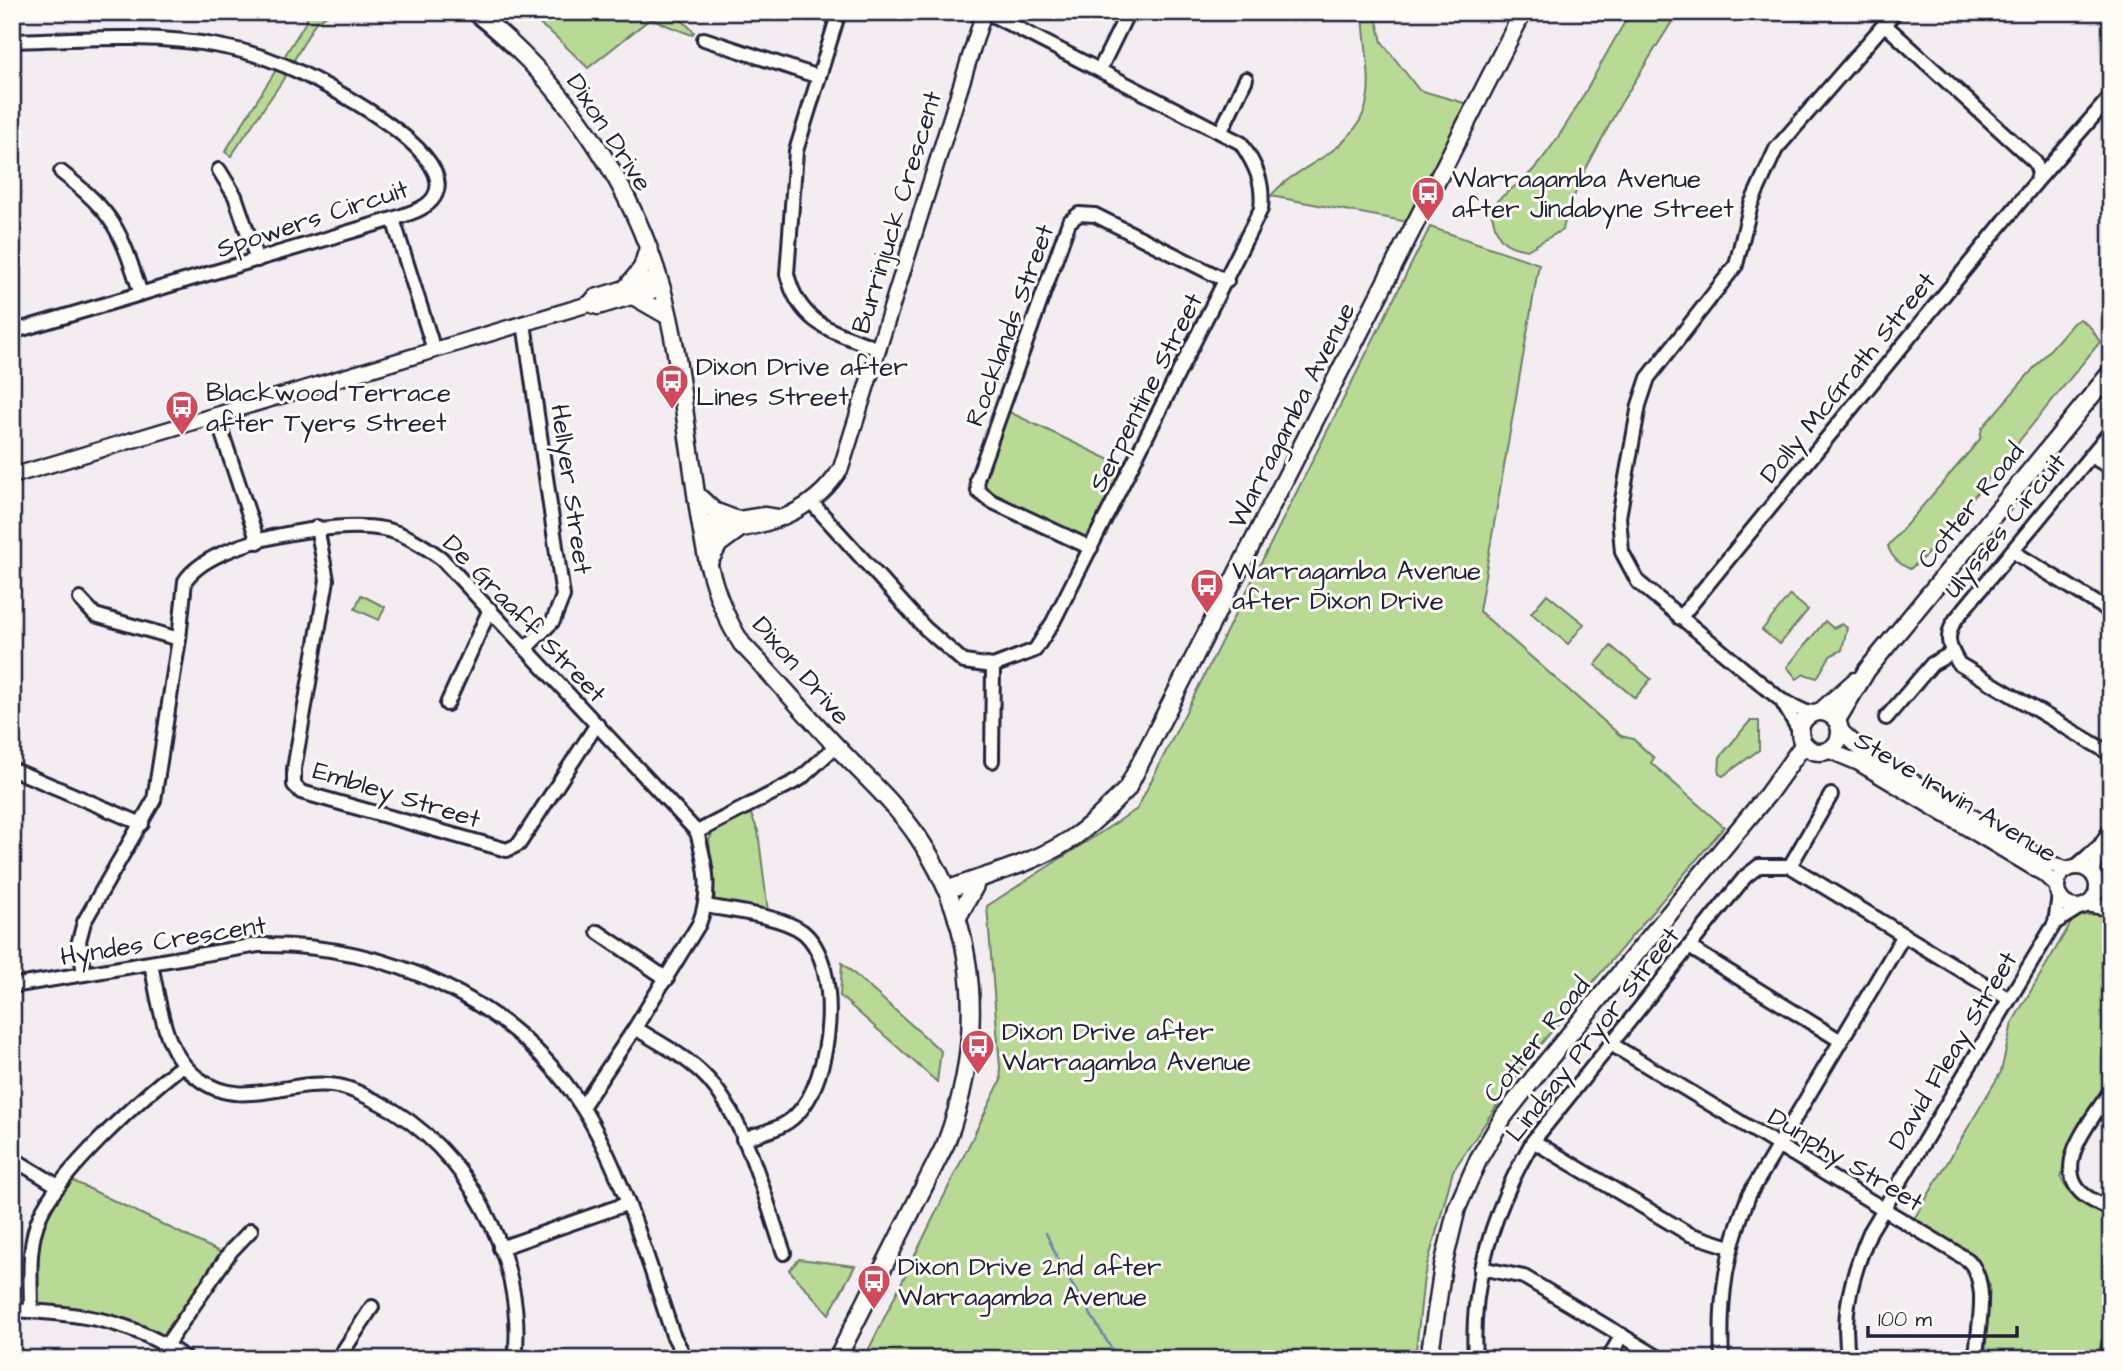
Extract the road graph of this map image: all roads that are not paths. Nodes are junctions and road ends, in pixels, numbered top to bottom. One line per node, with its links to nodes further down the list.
1 (475, 12): 19 (main road, Dixon Drive)
2 (839, 12): 11 (street)
3 (985, 12): 10 (street, Serpentine Street); 28 (street, Burrinjuck Crescent)
4 (1128, 12): 10 (street)
5 (1523, 12): 74 (main road, Warragamba Avenue)
6 (1895, 12): 7 (street)
7 (1884, 24): 17 (street); 48 (street)
8 (704, 39): 11 (street)
9 (12, 41): 18 (street, Spowers Circuit)
10 (1100, 69): 14 (street, Serpentine Street)
11 (819, 77): 28 (street)
12 (1247, 79): 14 (street)
13 (2111, 96): 17 (street, Dolly McGrath Street)
14 (1221, 131): 21 (street, Serpentine Street)
15 (219, 170): 20 (street)
16 (61, 172): 24 (street)
17 (2037, 181): 48 (street, Dolly McGrath Street)
18 (393, 219): 20 (street, Spowers Circuit); 29 (street)
19 (648, 247): 22 (main road, Dixon Drive); 23 (main road)
20 (257, 260): 24 (street, Spowers Circuit)
21 (1227, 281): 42 (street, Serpentine Street); 42 (street, Rocklands Street)
22 (660, 283): 23 (street); 25 (main road, Dixon Drive)
23 (630, 292): 25 (main road); 26 (street)
24 (141, 294): 27 (street, Spowers Circuit)
25 (668, 316): 36 (main road, Dixon Drive)
26 (524, 323): 29 (street); 50 (street, Hellyer Street)
27 (12, 332)
28 (879, 349): 37 (street, Burrinjuck Crescent)
29 (434, 350): 31 (street)
30 (2111, 372): 53 (main road, Cotter Road)
31 (216, 415): 35 (street); 41 (street)
32 (2111, 431): 33 (street, Ulysses Circuit)
33 (2091, 456): 34 (street); 43 (street, Ulysses Circuit)
34 (2111, 468)
35 (12, 476)
36 (697, 495): 38 (main road); 40 (main road, Dixon Drive)
37 (812, 503): 38 (street, Burrinjuck Crescent); 52 (street)
38 (736, 525): 40 (street, Burrinjuck Crescent); 44 (main road)
39 (317, 527): 41 (street, De Graaff Street); 46 (street, De Graaff Street); 58 (street, Embley Street)
40 (702, 530): 44 (main road, Dixon Drive)
41 (258, 542): 49 (street, De Graaff Street)
42 (1091, 548): 52 (street, Serpentine Street)
43 (2012, 551): 47 (street); 51 (street, Ulysses Circuit)
44 (708, 564): 61 (main road, Dixon Drive)
45 (80, 599): 49 (street)
46 (490, 609): 50 (street, De Graaff Street); 55 (street)
47 (2111, 612)
48 (1680, 618): 54 (street)
49 (179, 639): 66 (street, De Graaff Street)
50 (526, 648): 58 (street, De Graaff Street)
51 (1952, 653): 57 (street); 62 (street)
52 (993, 666): 63 (street)
53 (1867, 670): 56 (main road, Cotter Road); 59 (main road, Cotter Road)
54 (1781, 700): 56 (street); 60 (street)
55 (447, 704)
56 (1816, 713): 59 (main road); 60 (main road, Cotter Road)
57 (1886, 718)
58 (597, 724): 68 (street, De Graaff Street)
59 (1839, 725): 60 (main road, Cotter Road); 72 (street, Steve Irwin Avenue)
60 (1812, 745): 75 (street, Steve Irwin Avenue); 121 (main road, Cotter Road)
61 (835, 746): 68 (street); 70 (main road, Dixon Drive)
62 (2111, 754)
63 (992, 761)
64 (12, 769): 66 (street)
65 (1831, 795): 71 (street)
66 (142, 824): 87 (street, De Graaff Street)
67 (2111, 828): 69 (street)
68 (697, 832): 79 (street, De Graaff Street)
69 (2101, 844): 72 (street); 73 (street)
70 (934, 865): 74 (main road); 77 (main road, Dixon Drive)
71 (1790, 866): 84 (street); 85 (street, Lindsay Pryor Street)
72 (2071, 869): 73 (street); 75 (street)
73 (2093, 876): 76 (street)
74 (974, 883): 77 (main road, Warragamba Avenue); 81 (main road)
75 (2058, 891): 78 (street); 82 (street, David Fleay Street)
76 (2096, 891): 78 (street); 80 (street)
77 (948, 894): 81 (main road, Dixon Drive)
78 (2084, 905): 80 (street); 82 (street, David Fleay Street)
79 (706, 906): 88 (street, De Graaff Street); 97 (street)
80 (2111, 908)
81 (957, 919): 120 (main road, Dixon Drive)
82 (2055, 923): 90 (street, David Fleay Street)
83 (598, 932): 88 (street)
84 (1904, 935): 90 (street); 92 (street)
85 (1689, 947): 92 (street); 93 (street, Lindsay Pryor Street)
86 (151, 964): 87 (street, Hyndes Crescent); 94 (street); 96 (street, Hyndes Crescent)
87 (83, 974): 89 (street, Hyndes Crescent)
88 (667, 979): 91 (street, De Graaff Street)
89 (12, 986)
90 (2009, 999): 103 (street, David Fleay Street)
91 (635, 1028): 96 (street, De Graaff Street); 97 (street)
92 (1841, 1041): 99 (street)
93 (1611, 1044): 98 (street, Lindsay Pryor Street); 99 (street, Dunphy Street)
94 (183, 1065): 101 (street); 107 (street)
95 (2111, 1090): 104 (street)
96 (582, 1107): 102 (street, Hyndes Crescent)
97 (743, 1139): 108 (street)
98 (1534, 1140): 106 (street); 109 (street, Lindsay Pryor Street)
99 (1779, 1145): 103 (street, Dunphy Street); 106 (street)
100 (12, 1158): 101 (street)
101 (58, 1186): 112 (street)
102 (626, 1204): 107 (street); 119 (street, Hyndes Crescent)
103 (1883, 1208): 126 (street, David Fleay Street); 127 (street, Dunphy Street)
104 (2111, 1210)
105 (251, 1230): 115 (street)
106 (1730, 1247): 125 (street)
107 (500, 1248): 118 (street)
108 (784, 1253)
109 (1481, 1268): 113 (street); 122 (street, Lindsay Pryor Street)
110 (372, 1307): 117 (street)
111 (12, 1310): 112 (street)
112 (31, 1311): 115 (street)
113 (1622, 1335): 123 (street); 124 (street)
114 (2111, 1341): 128 (street)
115 (167, 1344): 116 (street)
116 (186, 1359)
117 (338, 1359)
118 (515, 1359)
119 (686, 1359)
120 (837, 1359)
121 (1429, 1359)
122 (1475, 1359)
123 (1608, 1359)
124 (1661, 1359)
125 (1722, 1359)
126 (1849, 1359)
127 (1976, 1359)
128 (2107, 1359)

